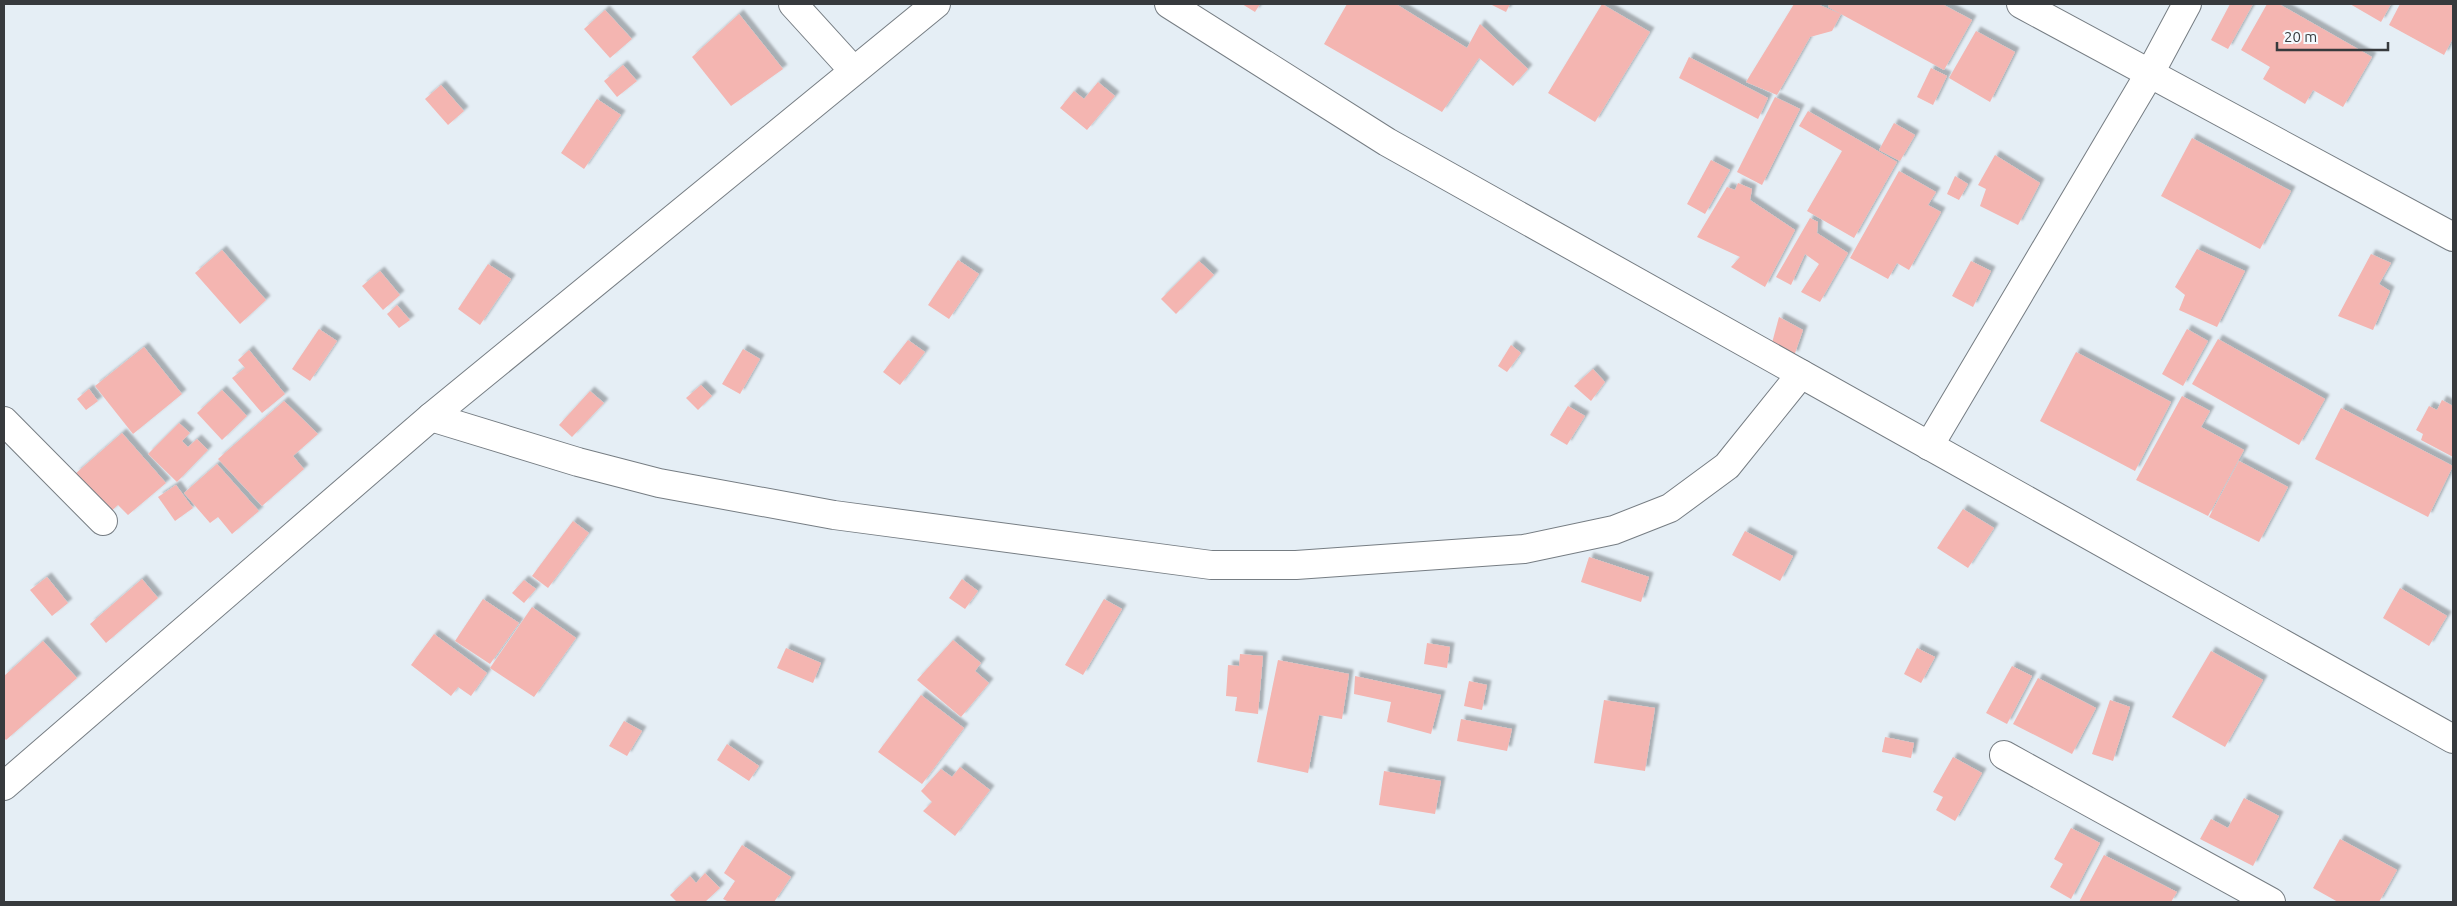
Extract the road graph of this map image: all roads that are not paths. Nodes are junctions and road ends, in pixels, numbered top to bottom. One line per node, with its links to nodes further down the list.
1 (793, 4): 6 (street)
2 (936, 4): 6 (street)
3 (1169, 4): 9 (street)
4 (2021, 4): 7 (street)
5 (2187, 4): 7 (street)
6 (853, 70): 10 (street)
7 (2150, 73): 8 (street); 12 (street)
8 (2453, 236)
9 (1801, 374): 10 (street); 12 (street)
10 (431, 417): 16 (street)
11 (4, 421): 13 (street)
12 (1930, 446): 14 (street)
13 (103, 521)
14 (2453, 739)
15 (2004, 755): 17 (street)
16 (4, 786)
17 (2271, 902)

